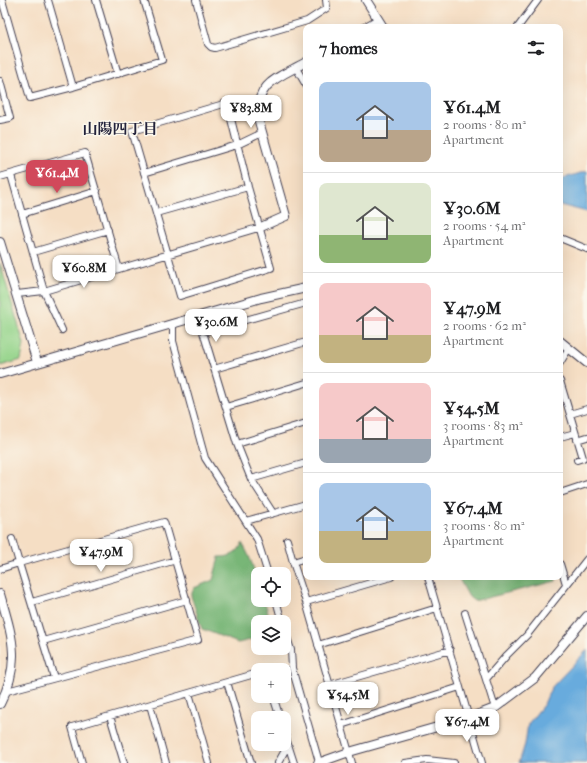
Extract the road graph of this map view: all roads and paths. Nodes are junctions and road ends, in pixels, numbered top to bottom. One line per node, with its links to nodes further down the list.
1 (2, 0): 16 (street)
2 (48, 0): 16 (street)
3 (96, 0): 13 (street)
4 (144, 0): 13 (street)
5 (196, 0): 6 (street)
6 (326, 0)
7 (538, 0): 10 (street)
8 (368, 1): 9 (street)
9 (381, 23)
10 (520, 24)
11 (303, 64): 12 (street)
12 (296, 68): 14 (street); 18 (street)
13 (118, 74): 16 (street)
14 (303, 80)
15 (0, 81): 17 (street)
16 (73, 87)
17 (0, 120)
18 (262, 133): 19 (street); 27 (street)
19 (238, 145): 20 (street); 20 (street); 23 (street)
20 (144, 173): 25 (street)
21 (11, 175): 22 (street); 24 (street); 26 (street)
22 (0, 177)
23 (248, 187): 25 (street); 27 (street)
24 (97, 191): 26 (street); 28 (street)
25 (156, 213): 33 (street)
26 (22, 214): 32 (street)
27 (261, 228): 33 (street); 33 (street)
28 (108, 230): 32 (street); 34 (street)
29 (563, 239): 31 (street)
30 (0, 242): 37 (street)
31 (587, 249)
32 (33, 252): 36 (street)
33 (167, 254): 34 (street)
34 (119, 269): 36 (street)
35 (303, 289): 39 (street)
36 (44, 291): 37 (street); 40 (street)
37 (17, 294): 45 (street)
38 (303, 304): 47 (street)
39 (173, 323): 45 (street); 67 (street)
40 (62, 330)
41 (303, 343): 47 (street)
42 (563, 343): 43 (street)
43 (569, 348): 44 (street); 46 (street)
44 (563, 358)
45 (37, 362): 48 (street)
46 (587, 363)
47 (214, 369): 51 (street)
48 (0, 374)
49 (303, 384): 51 (street)
50 (563, 391): 53 (street)
51 (226, 407): 59 (street)
52 (587, 409): 53 (street)
53 (570, 414): 55 (street)
54 (303, 424): 59 (street)
55 (575, 432): 56 (street); 58 (street)
56 (563, 436)
57 (587, 437): 58 (street)
58 (578, 440): 60 (street)
59 (237, 444): 62 (street)
60 (577, 460)
61 (303, 464): 62 (street)
62 (251, 479): 66 (street)
63 (587, 485): 64 (street)
64 (563, 492)
65 (303, 505): 66 (street)
66 (273, 513): 67 (street)
67 (246, 522): 75 (street)
68 (12, 539): 74 (street)
69 (287, 540): 73 (street)
70 (303, 559): 73 (street)
71 (176, 560): 74 (street); 82 (street); 83 (street)
72 (587, 560): 80 (street)
73 (293, 562): 84 (street)
74 (19, 563): 76 (street); 83 (street)
75 (266, 567)
76 (0, 569)
77 (563, 574): 80 (street)
78 (381, 580): 84 (street)
79 (429, 580): 85 (street)
80 (566, 584): 94 (street)
81 (0, 594): 98 (street)
82 (187, 600): 88 (street); 93 (street)
83 (32, 602): 88 (street)
84 (306, 602): 89 (street)
85 (437, 608): 89 (street); 91 (street)
86 (466, 613): 94 (street)
87 (587, 616): 102 (street)
88 (43, 641): 93 (street)
89 (318, 645): 96 (street)
90 (291, 650): 116 (street)
91 (450, 650): 96 (street); 97 (street)
92 (251, 675): 95 (street)
93 (54, 678): 98 (street)
94 (486, 679): 102 (street)
95 (227, 682): 99 (street); 113 (street)
96 (329, 685): 105 (street)
97 (460, 688): 104 (street); 105 (street)
98 (7, 691): 100 (street)
99 (189, 693): 101 (street); 112 (street)
100 (0, 704)
101 (150, 705): 103 (street); 111 (street)
102 (494, 708): 104 (street)
103 (110, 716): 109 (street); 110 (street)
104 (468, 718): 108 (street); 120 (street)
105 (341, 725): 108 (street)
106 (285, 751): 114 (street)
107 (290, 751): 115 (street)
108 (349, 752): 116 (street); 117 (street)
109 (82, 763)
110 (124, 763)
111 (166, 763)
112 (209, 763)
113 (251, 763)
114 (278, 763)
115 (294, 763)
116 (319, 763)
117 (352, 763)
118 (405, 763): 119 (street)
119 (454, 763)
120 (482, 763)

